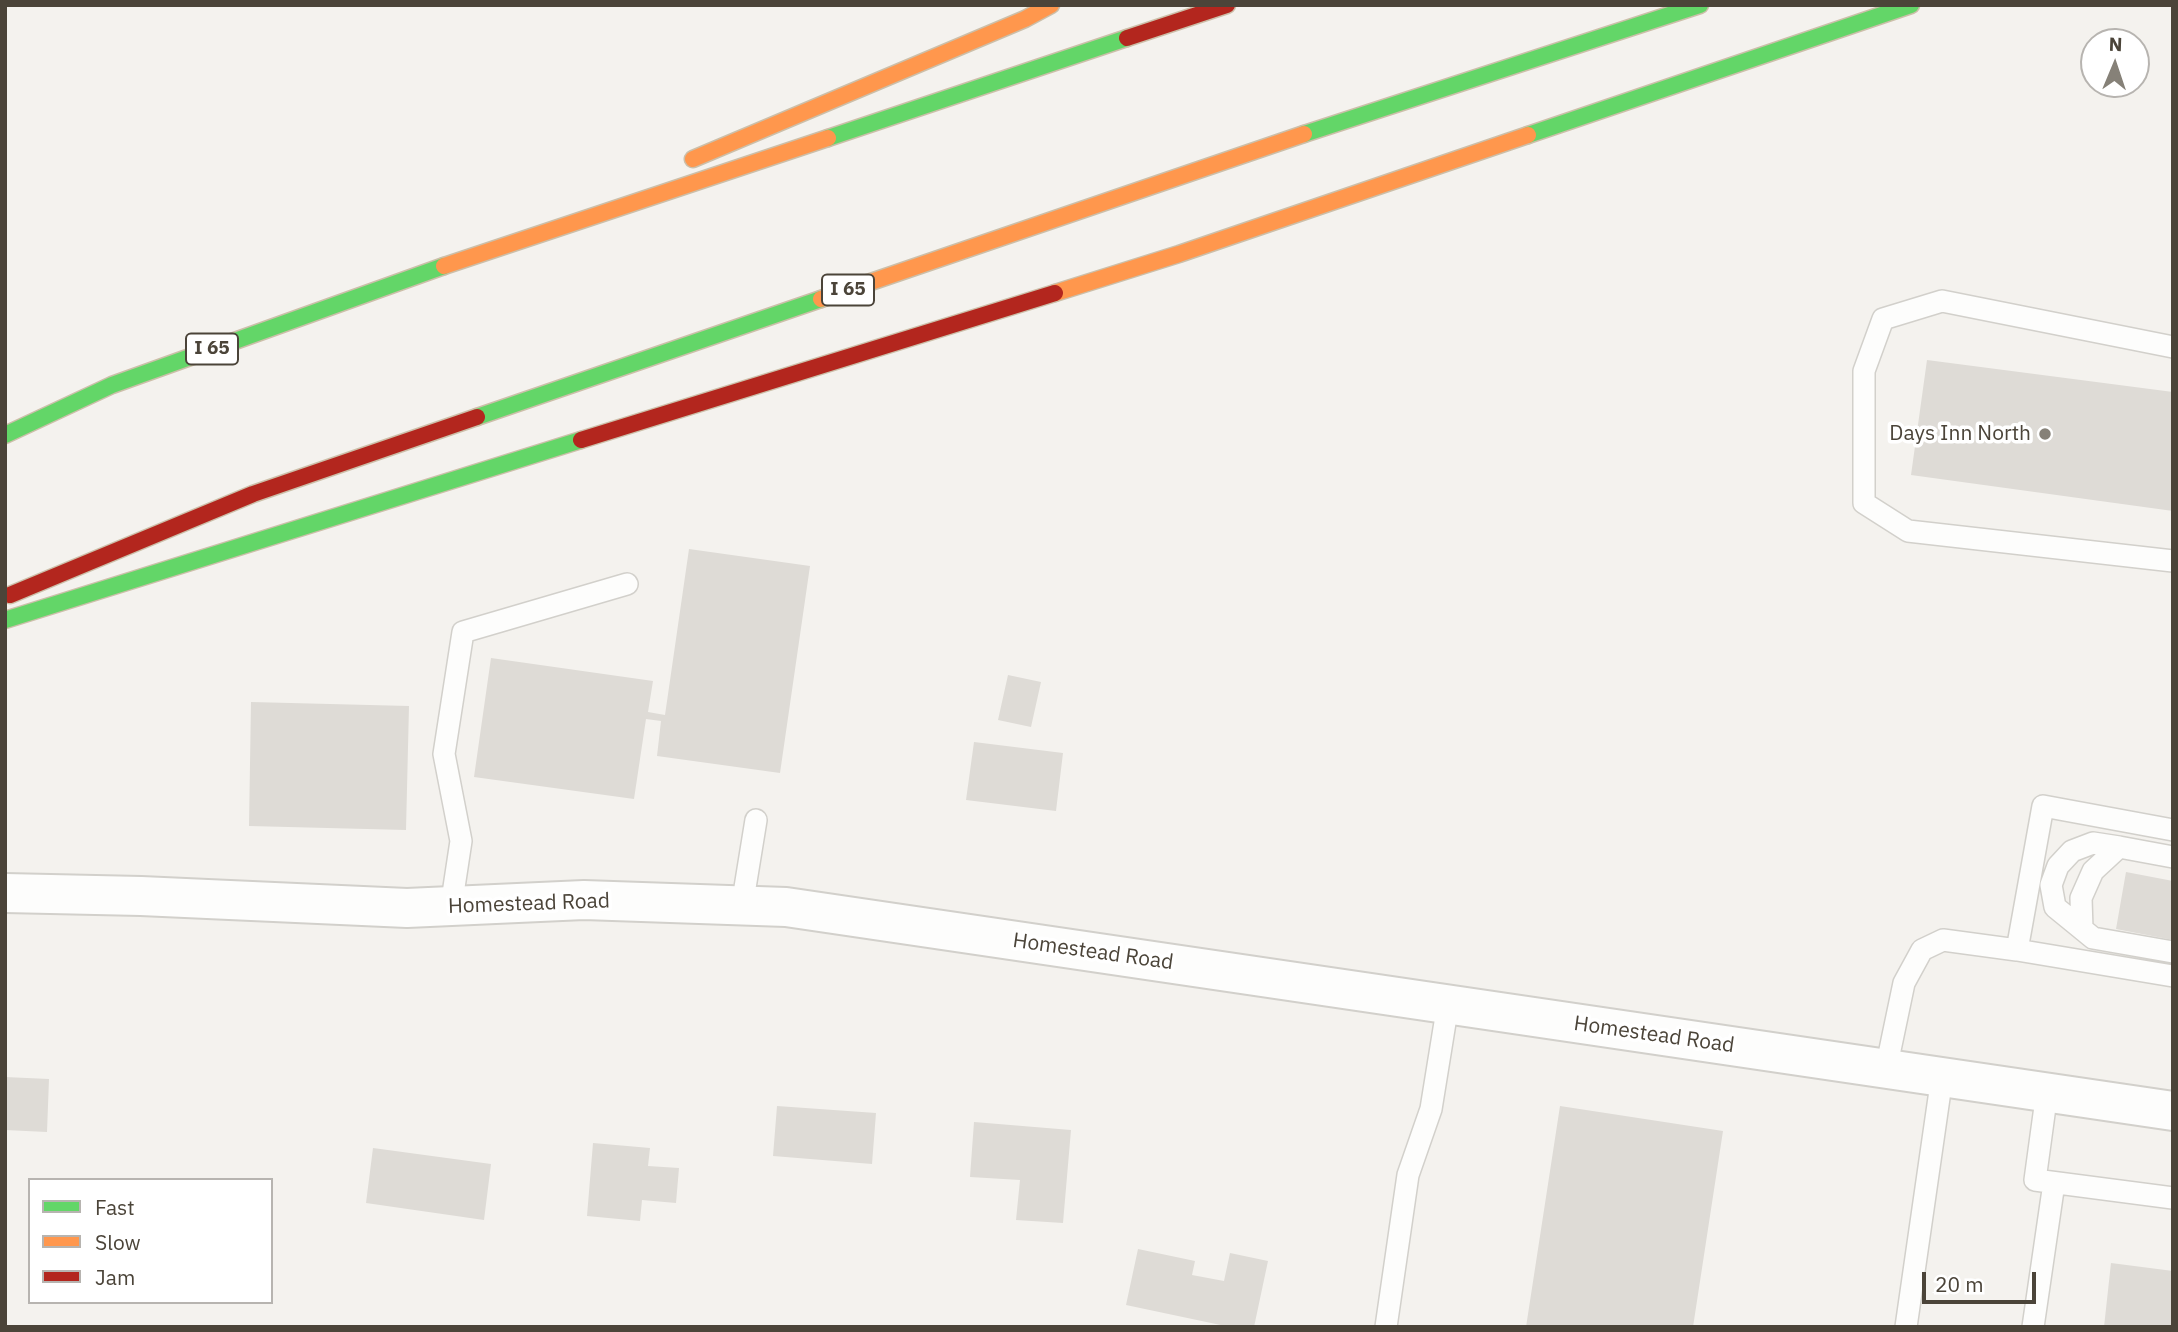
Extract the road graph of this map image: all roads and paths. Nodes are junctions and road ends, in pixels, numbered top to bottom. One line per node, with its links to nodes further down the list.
1 (1051, 5): 5 (highway)
2 (1227, 5): 7 (highway, I 65)
3 (1700, 5): 12 (highway, I 65)
4 (1911, 5): 13 (highway)
5 (679, 165)
6 (615, 192): 7 (highway)
7 (423, 273): 9 (highway, I 65)
8 (2173, 347): 10 (lane)
9 (5, 435)
10 (2173, 561)
11 (627, 584): 19 (lane)
12 (5, 597)
13 (5, 620)
14 (756, 820): 20 (lane)
15 (2173, 831): 22 (lane)
16 (2119, 847): 17 (lane); 21 (lane); 21 (lane)
17 (2173, 857)
18 (5, 893): 19 (street, Homestead Road)
19 (451, 906): 20 (street, Homestead Road)
20 (742, 906): 25 (street, Homestead Road)
21 (2082, 929): 23 (lane)
22 (2017, 950): 24 (lane); 26 (lane)
23 (2173, 952)
24 (2173, 976)
25 (1448, 1004): 26 (street, Homestead Road); 32 (lane)
26 (1886, 1069): 27 (street, Homestead Road)
27 (1942, 1077): 28 (street, Homestead Road); 33 (lane)
28 (2047, 1092): 29 (street, Homestead Road); 30 (lane)
29 (2173, 1111)
30 (2054, 1183): 31 (lane); 34 (lane)
31 (2173, 1198)
32 (1385, 1327)
33 (1906, 1327)
34 (2033, 1327)

